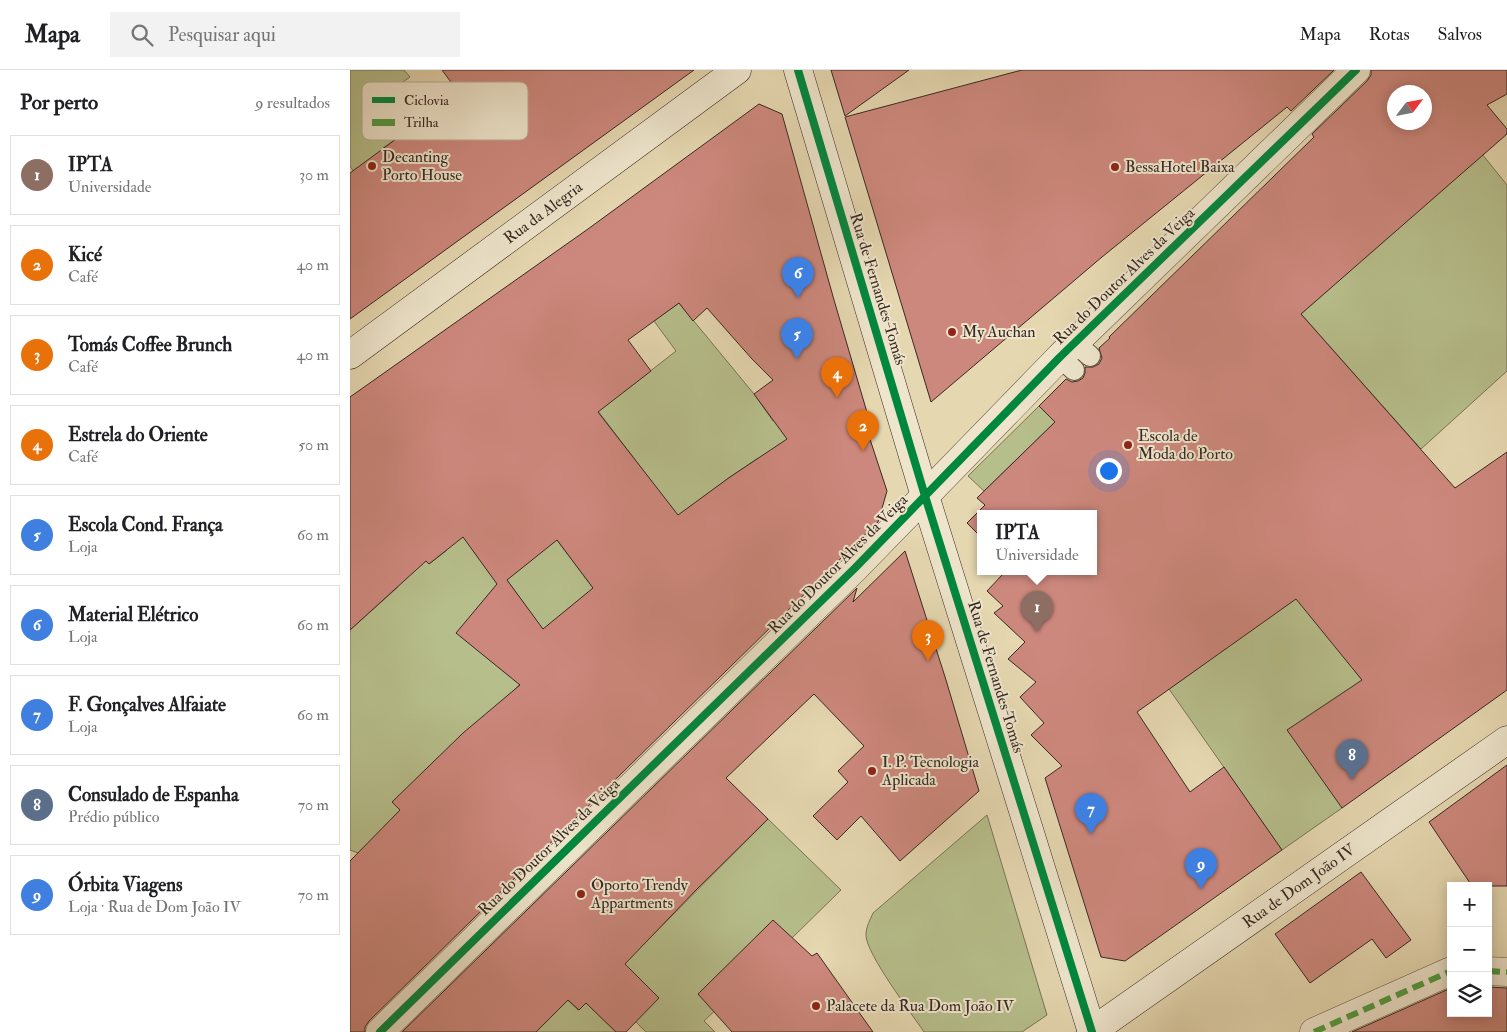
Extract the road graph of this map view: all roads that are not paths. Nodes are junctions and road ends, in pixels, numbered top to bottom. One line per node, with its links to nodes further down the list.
1 (738, 70): 4 (street, Rua da Alegria)
2 (798, 70): 5 (street, Rua de Fernandes Tomás)
3 (1356, 70): 5 (street, Rua do Doutor Alves da Veiga)
4 (350, 355)
5 (925, 496): 10 (street, Rua do Doutor Alves da Veiga); 11 (street, Rua de Fernandes Tomás)
6 (1507, 740): 11 (street, Rua de Dom João IV)
7 (1492, 971): 9 (street)
8 (1449, 972): 12 (street)
9 (1507, 972)
10 (380, 1032)
11 (1091, 1032)
12 (1314, 1032)

